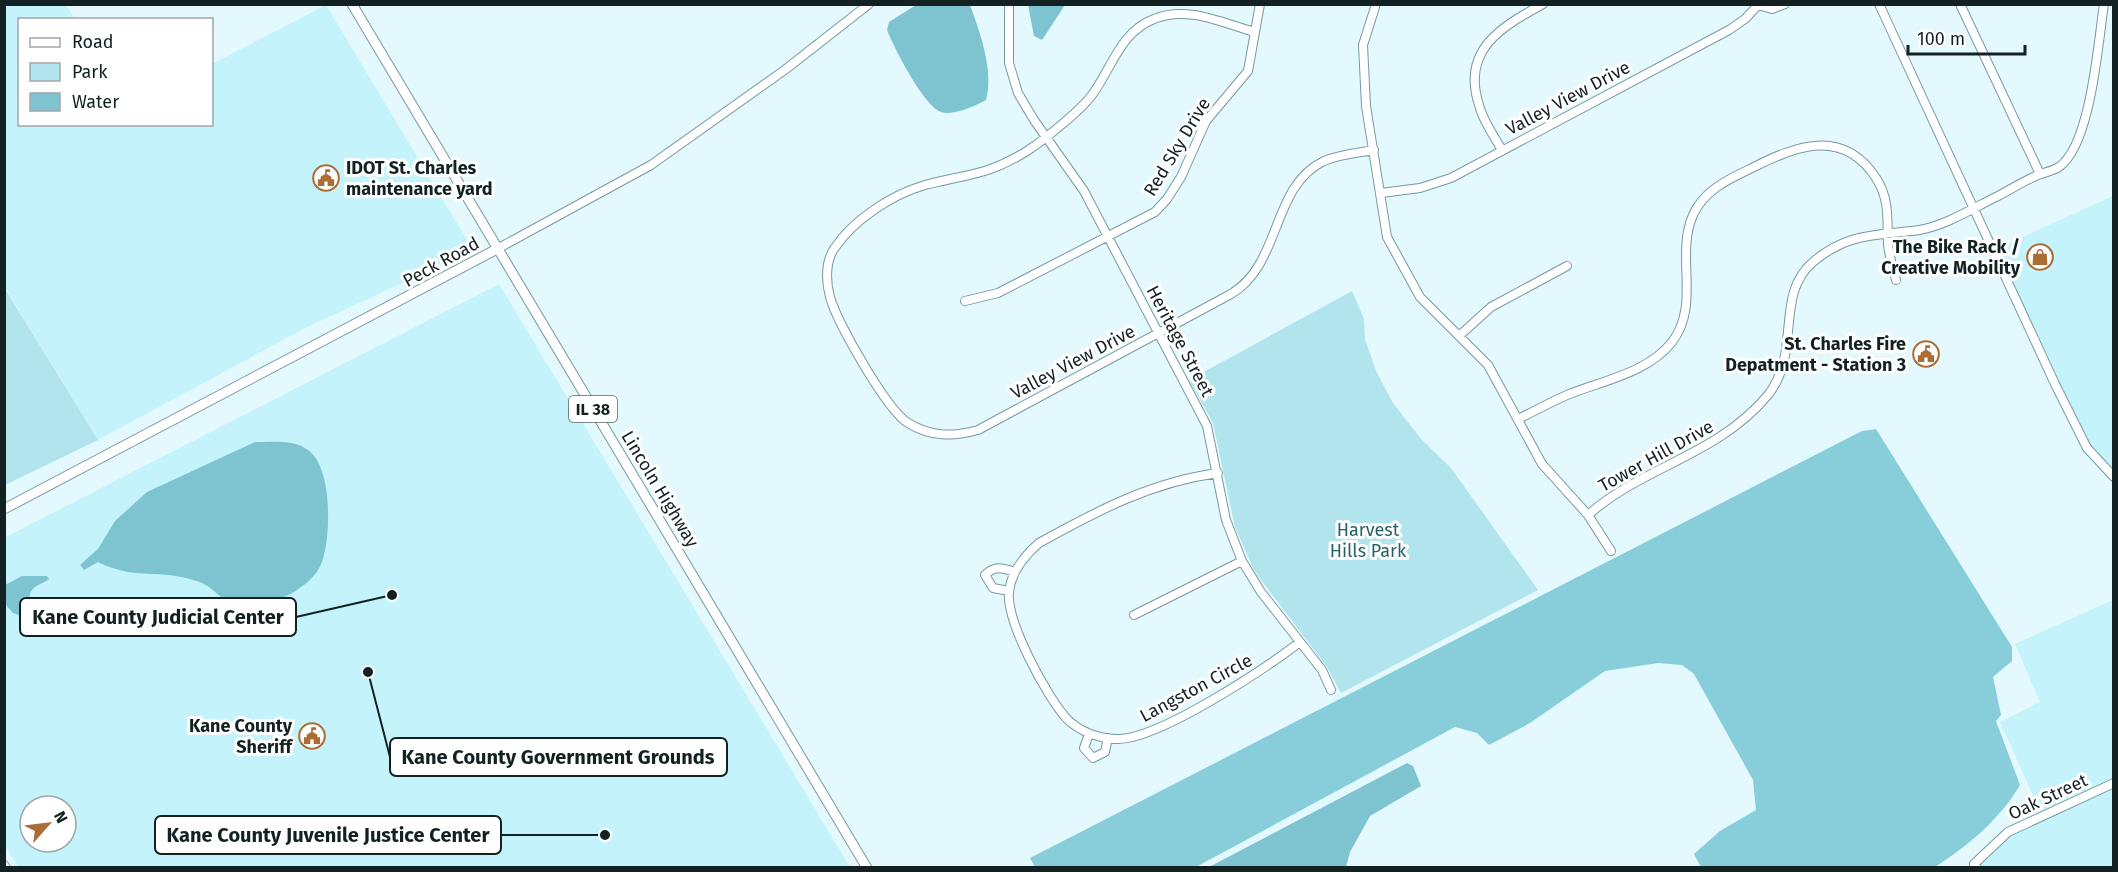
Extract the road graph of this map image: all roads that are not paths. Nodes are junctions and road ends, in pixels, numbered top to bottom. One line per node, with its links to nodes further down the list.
1 (351, 4): 21 (main road, Lincoln Highway / IL 38)
2 (869, 4): 21 (street, Peck Road)
3 (1009, 4): 13 (street, Heritage Street)
4 (1260, 4): 12 (street, Red Sky Drive)
5 (1376, 4): 14 (street)
6 (1543, 4): 15 (street)
7 (1785, 4): 11 (street)
8 (1880, 4): 18 (street)
9 (1960, 4): 16 (street)
10 (2104, 4): 16 (street, Tower Hill Drive)
11 (1759, 5): 15 (street, Valley View Drive)
12 (1255, 32): 13 (street, Valley View Drive); 20 (street, Red Sky Drive)
13 (1045, 135): 20 (street, Heritage Street); 25 (street, Valley View Drive)
14 (1374, 150): 17 (street); 25 (street, Valley View Drive)
15 (1502, 150): 17 (street, Valley View Drive)
16 (2040, 174): 18 (street, Tower Hill Drive)
17 (1381, 194): 26 (street)
18 (1974, 207): 19 (street, Tower Hill Drive); 29 (street)
19 (1889, 231): 23 (street); 27 (street); 31 (street, Tower Hill Drive)
20 (1108, 236): 24 (street, Red Sky Drive); 25 (street, Heritage Street)
21 (497, 249): 30 (main road, Peck Road); 42 (main road, Lincoln Highway / IL 38)
22 (1568, 266): 26 (street)
23 (1896, 280)
24 (965, 301)
25 (1158, 332): 28 (street, Heritage Street)
26 (1459, 336): 27 (street)
27 (1518, 419): 31 (street)
28 (1218, 473): 33 (street, Heritage Street); 34 (street, Langston Circle)
29 (2114, 477)
30 (4, 509)
31 (1588, 515): 32 (street)
32 (1611, 551)
33 (1242, 561): 36 (street); 37 (street, Heritage Street)
34 (1015, 572): 35 (street, Langston Circle); 35 (street)
35 (1009, 591): 39 (street, Langston Circle)
36 (1134, 615)
37 (1300, 642): 38 (street, Heritage Street); 40 (street, Langston Circle)
38 (1331, 690)
39 (1089, 734): 40 (street, Langston Circle); 40 (street)
40 (1108, 738)
41 (2114, 783): 43 (street, Oak Street)
42 (867, 867)
43 (1977, 867)

